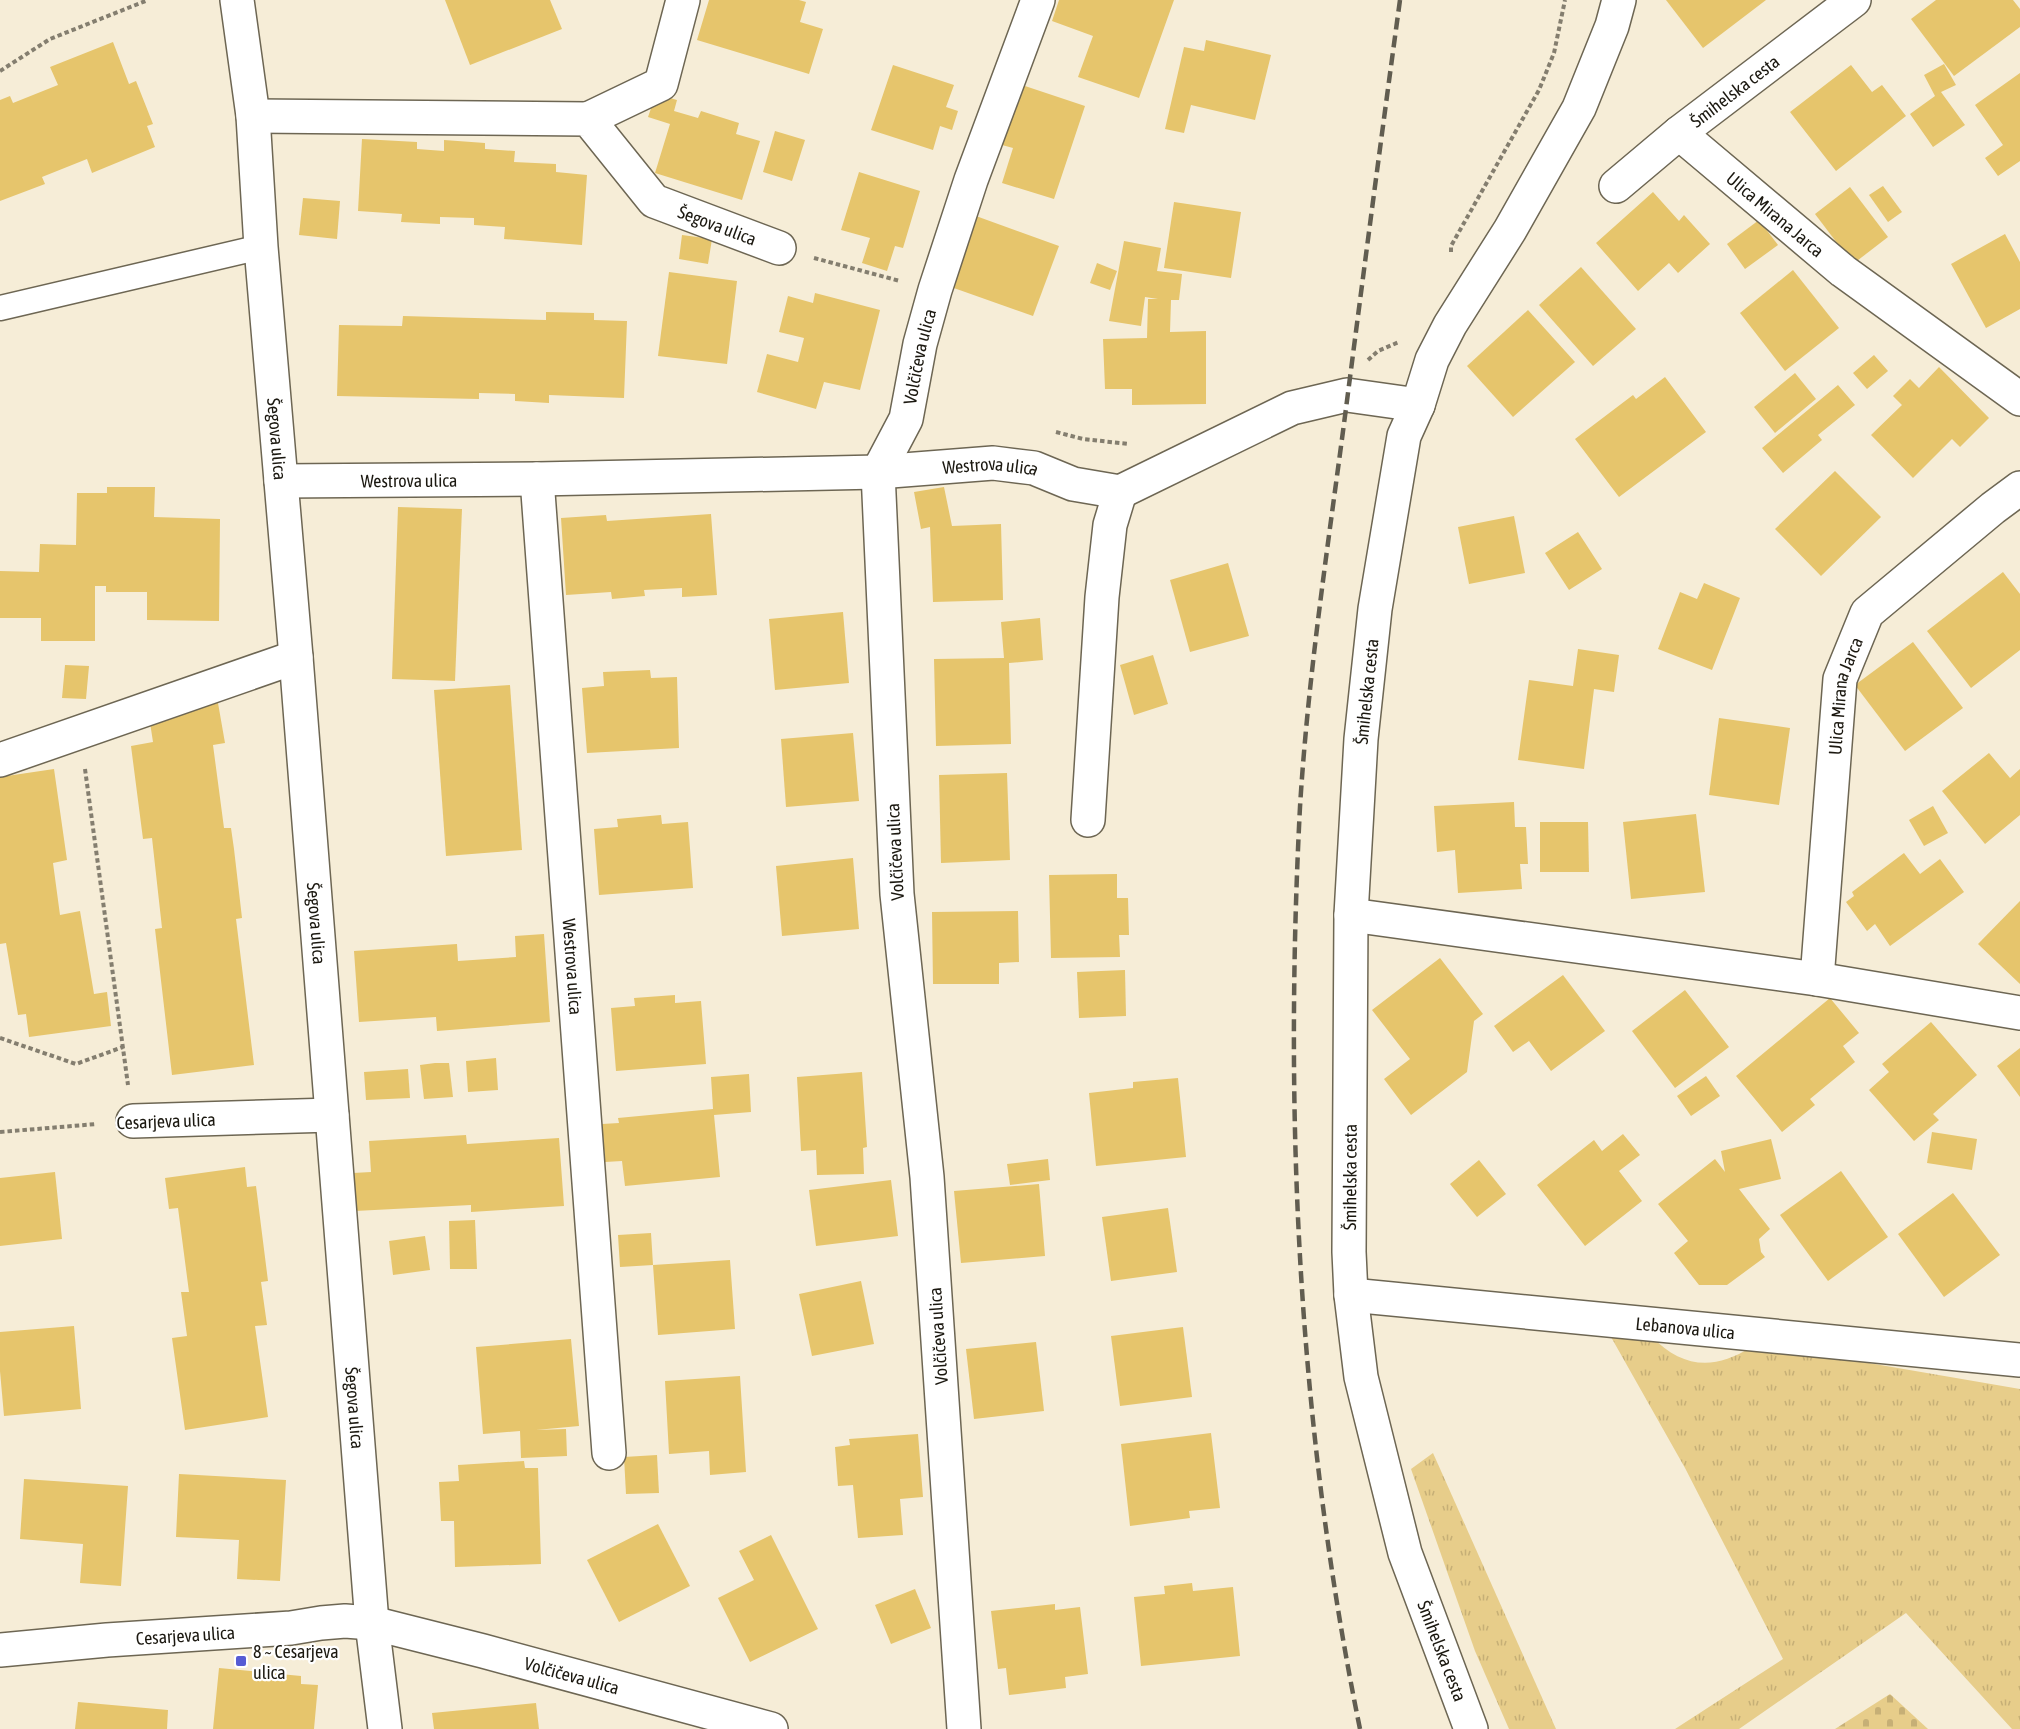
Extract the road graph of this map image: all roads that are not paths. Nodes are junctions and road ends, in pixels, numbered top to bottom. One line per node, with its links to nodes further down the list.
1 (237, 0): 6 (street, Šegova ulica)
2 (683, 0): 7 (street)
3 (1038, 0): 15 (street, Volčičeva ulica)
4 (1619, 0): 14 (street, Šmihelska cesta)
5 (1854, 0): 8 (street, Šmihelska cesta)
6 (254, 116): 7 (street); 10 (street, Šegova ulica)
7 (588, 119): 11 (street, Šegova ulica)
8 (1678, 134): 9 (street, Šmihelska cesta); 13 (street, Ulica Mirana Jarca)
9 (1616, 186)
10 (261, 247): 12 (lane); 17 (street, Šegova ulica)
11 (779, 248)
12 (0, 308)
13 (2020, 399)
14 (1418, 405): 19 (street); 23 (street, Šmihelska cesta)
15 (878, 472): 16 (street, Westrova ulica); 19 (street, Westrova ulica); 35 (street, Volčičeva ulica)
16 (537, 479): 17 (street, Westrova ulica); 30 (street, Westrova ulica)
17 (280, 481): 20 (street, Šegova ulica)
18 (2020, 488): 24 (street, Ulica Mirana Jarca)
19 (1120, 492): 22 (street)
20 (296, 657): 21 (street); 26 (street, Šegova ulica)
21 (0, 760)
22 (1088, 820)
23 (1351, 915): 24 (street); 28 (street, Šmihelska cesta)
24 (1817, 979): 25 (street)
25 (2020, 1013)
26 (332, 1115): 27 (street, Cesarjeva ulica); 31 (street, Šegova ulica)
27 (133, 1121)
28 (1351, 1295): 29 (street, Lebanova ulica); 36 (street, Šmihelska cesta)
29 (2020, 1360)
30 (609, 1453)
31 (372, 1623): 32 (street, Cesarjeva ulica); 33 (street, Šegova ulica); 34 (street, Volčičeva ulica)
32 (0, 1650)
33 (386, 1729)
34 (771, 1729)
35 (964, 1729)
36 (1471, 1729)

